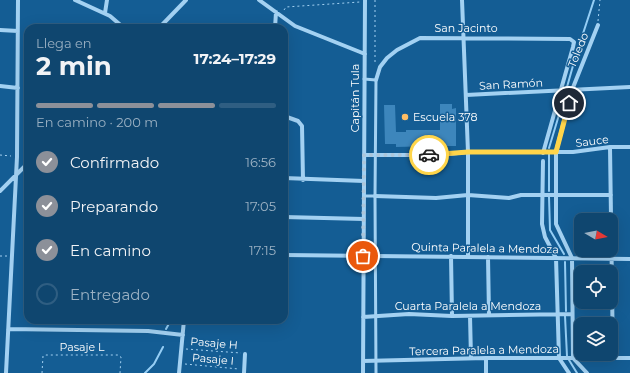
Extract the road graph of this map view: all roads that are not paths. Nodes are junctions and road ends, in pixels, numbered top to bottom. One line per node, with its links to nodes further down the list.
1 (18, 0): 15 (street)
2 (75, 0): 9 (street)
3 (107, 0): 9 (street)
4 (186, 0): 11 (street)
5 (259, 0): 8 (street)
6 (462, 0): 16 (street)
7 (365, 1): 17 (street, Capitán Tula)
8 (276, 12): 12 (street); 17 (street)
9 (105, 13): 10 (street)
10 (119, 24)
11 (164, 24)
12 (275, 24)
13 (598, 25): 24 (street, Toledo)
14 (0, 30): 15 (street)
15 (18, 31): 22 (street)
16 (464, 37): 19 (street, San Jacinto); 23 (street, San Jacinto); 25 (street)
17 (365, 54): 18 (street, Capitán Tula)
18 (364, 79): 19 (lane); 32 (street, Capitán Tula)
19 (376, 80): 33 (lane)
20 (0, 86): 22 (street)
21 (630, 87): 24 (street, San Ramón)
22 (18, 88): 36 (street)
23 (560, 90): 24 (street, San Ramón); 25 (street, San Ramón); 30 (street)
24 (572, 90): 31 (street, Toledo)
25 (466, 96): 29 (street)
26 (288, 117): 38 (street)
27 (610, 147): 28 (street, Sauce); 31 (street, Sauce); 44 (street)
28 (630, 147)
29 (468, 152): 30 (street, Sauce); 33 (street, Sauce); 41 (street)
30 (543, 152): 31 (street, Sauce)
31 (556, 152): 43 (street, Toledo)
32 (364, 155): 33 (street, Sauce); 39 (street, Capitán Tula)
33 (375, 155): 46 (lane)
34 (543, 161): 42 (street)
35 (24, 167): 36 (street)
36 (16, 175): 40 (street); 68 (street)
37 (288, 178): 38 (street)
38 (303, 180): 39 (street)
39 (364, 181): 45 (street, Capitán Tula)
40 (0, 191)
41 (468, 195): 42 (street); 46 (street); 53 (street)
42 (543, 195): 43 (street); 55 (street)
43 (556, 195): 44 (street); 56 (street, Toledo)
44 (611, 195): 57 (street)
45 (364, 196): 46 (lane); 48 (street, Capitán Tula)
46 (375, 196): 51 (lane)
47 (288, 217): 48 (street)
48 (364, 219): 50 (street, Capitán Tula)
49 (288, 255): 50 (street, Quinta Paralela a Mendoza)
50 (363, 256): 51 (street, Quinta Paralela a Mendoza); 65 (street, Capitán Tula)
51 (376, 256): 52 (street, Quinta Paralela a Mendoza); 62 (lane)
52 (451, 256): 53 (street, Quinta Paralela a Mendoza); 63 (street)
53 (468, 256): 54 (street, Quinta Paralela a Mendoza)
54 (488, 257): 55 (street, Quinta Paralela a Mendoza); 61 (street)
55 (556, 258): 56 (street, Quinta Paralela a Mendoza); 59 (street)
56 (572, 258): 57 (street, Quinta Paralela a Mendoza); 60 (street)
57 (612, 259): 58 (street, Quinta Paralela a Mendoza); 66 (street)
58 (630, 259)
59 (558, 314): 60 (street, Cuarta Paralela a Mendoza); 61 (street, Cuarta Paralela a Mendoza); 73 (street)
60 (572, 314): 74 (street)
61 (489, 315): 64 (street, Cuarta Paralela a Mendoza)
62 (376, 316): 63 (street, Cuarta Paralela a Mendoza); 65 (street, Cuarta Paralela a Mendoza); 78 (lane)
63 (452, 316): 64 (street, Cuarta Paralela a Mendoza)
64 (470, 316): 71 (street)
65 (363, 317): 77 (street, Capitán Tula)
66 (613, 317)
67 (184, 324): 69 (street)
68 (8, 329): 69 (street); 80 (street)
69 (183, 335): 81 (street)
70 (245, 354): 79 (street)
71 (471, 358): 72 (street, Tercera Paralela a Mendoza); 78 (street, Tercera Paralela a Mendoza)
72 (486, 358): 73 (street, Tercera Paralela a Mendoza); 84 (street)
73 (559, 358): 74 (street, Tercera Paralela a Mendoza); 85 (street)
74 (573, 358): 86 (street)
75 (618, 358): 76 (street, Tercera Paralela a Mendoza)
76 (630, 358)
77 (363, 361): 78 (street, Tercera Paralela a Mendoza); 82 (street, Capitán Tula)
78 (376, 361): 83 (lane)
79 (244, 371)
80 (6, 373)
81 (180, 373)
82 (363, 373)
83 (376, 373)
84 (486, 373)
85 (569, 373)
86 (587, 373)

